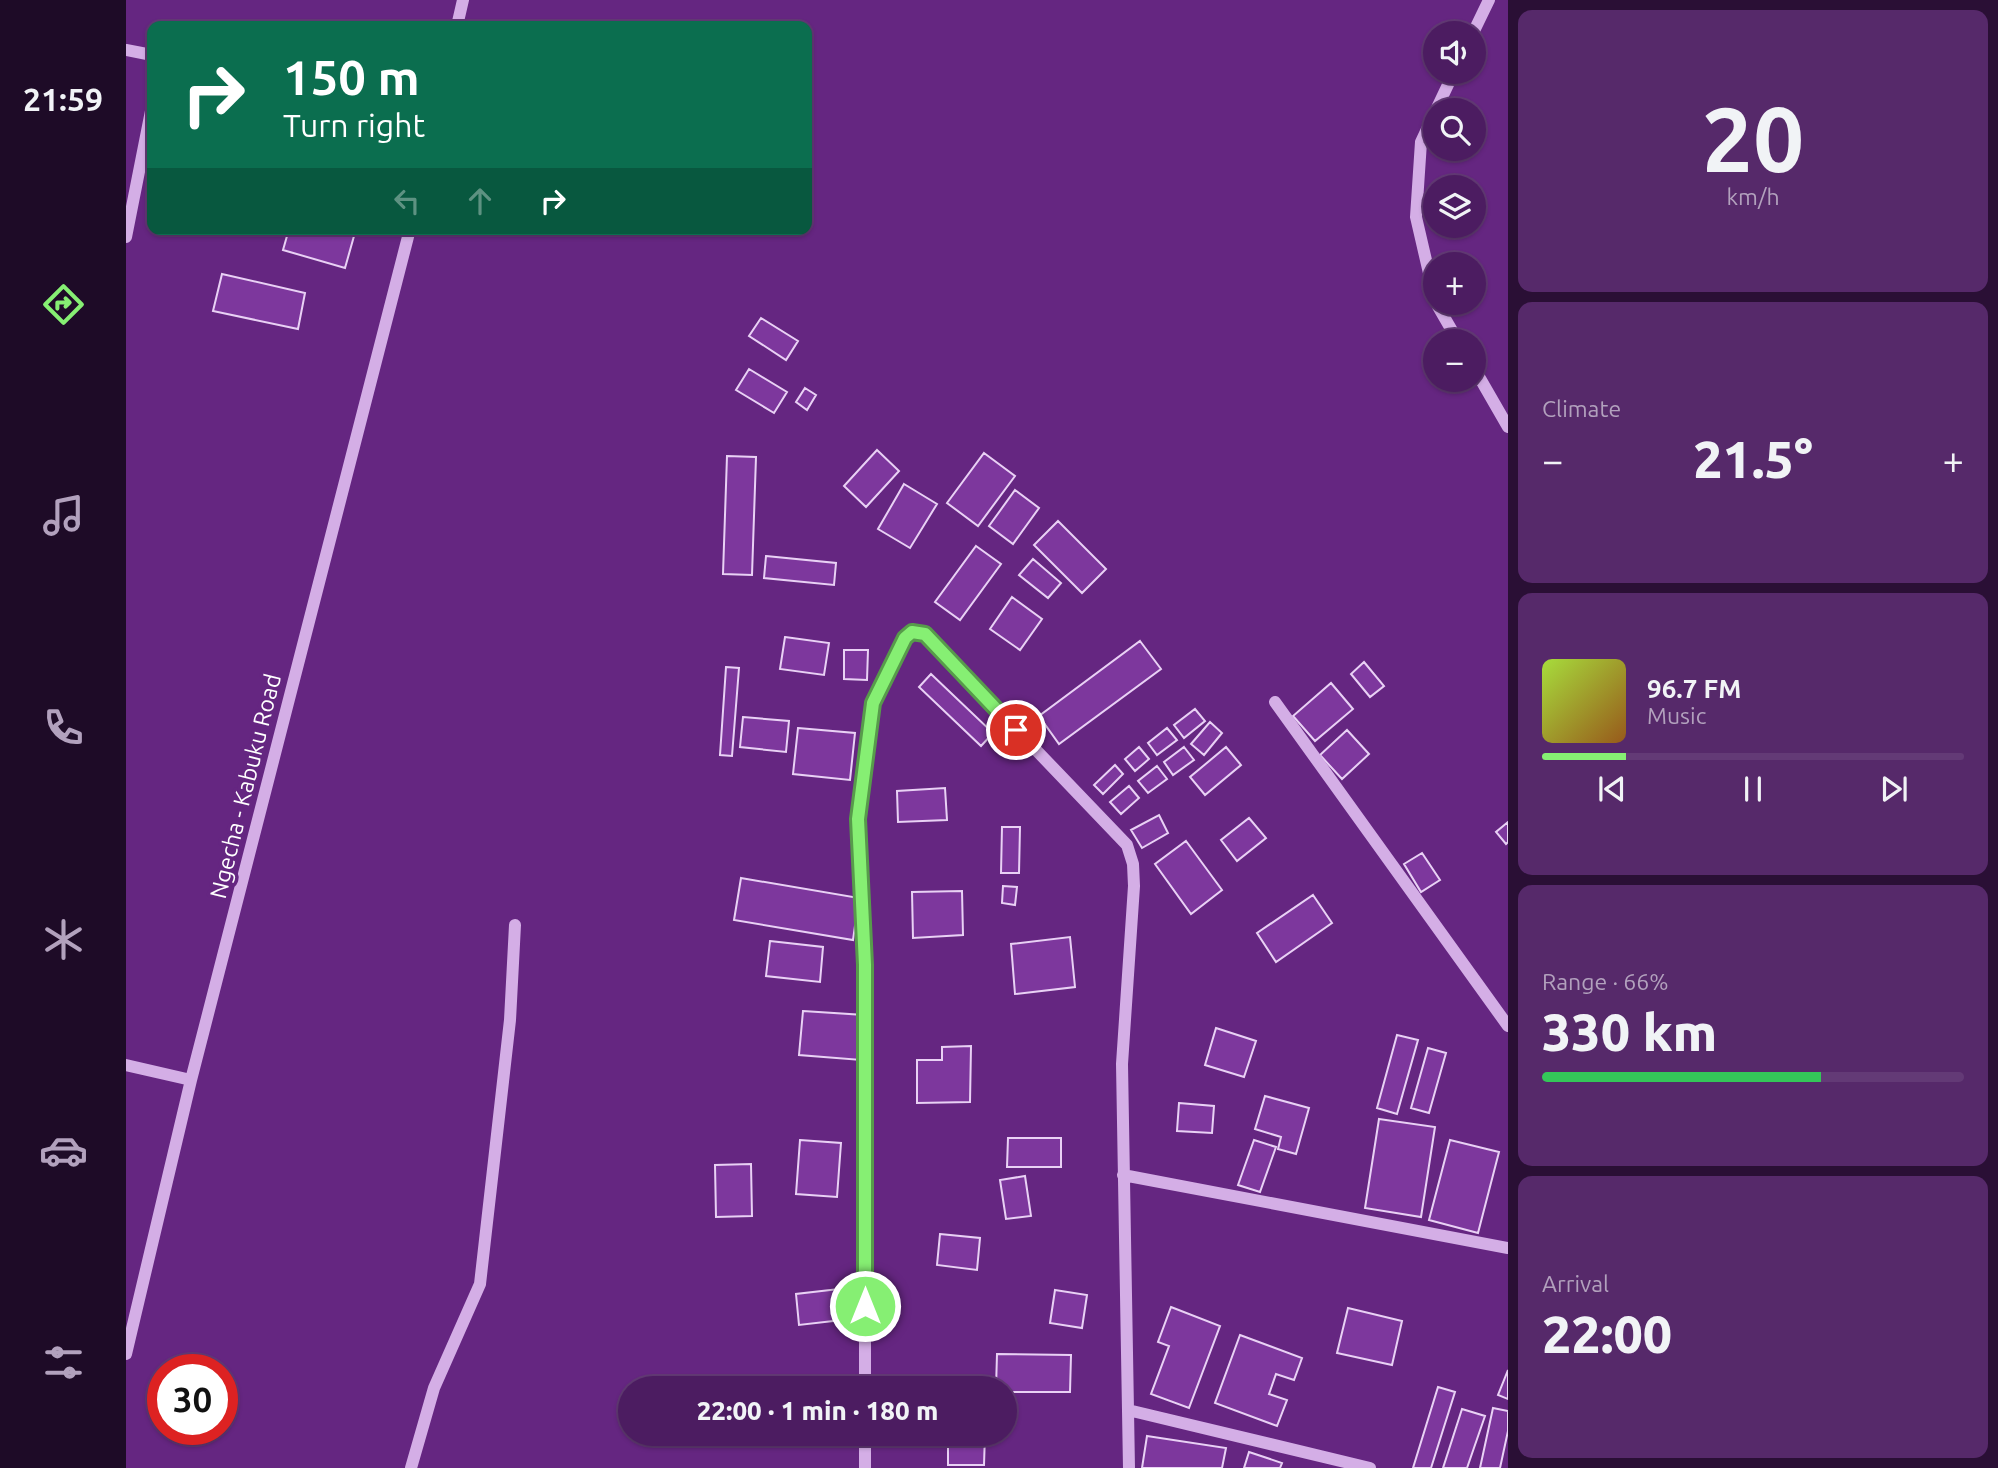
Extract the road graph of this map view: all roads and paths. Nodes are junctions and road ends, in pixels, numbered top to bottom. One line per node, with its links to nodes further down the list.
1 (463, 0): 3 (street)
2 (1489, 0): 4 (street)
3 (458, 21)
4 (1479, 21)
5 (126, 50): 6 (street)
6 (147, 54)
7 (147, 131): 10 (street)
8 (1423, 138): 11 (street)
9 (408, 235): 18 (street, Ngecha - Kabuku Road)
10 (126, 237)
11 (1424, 252)
12 (1486, 389): 13 (street)
13 (1508, 427)
14 (1275, 702): 16 (street)
15 (515, 925): 25 (street)
16 (1508, 1026)
17 (126, 1065): 18 (street)
18 (191, 1080): 21 (street, Ngecha - Kabuku Road)
19 (1123, 1175): 20 (street); 22 (street); 23 (street)
20 (1508, 1248)
21 (126, 1354)
22 (865, 1376)
23 (1128, 1410): 27 (street); 28 (street)
24 (865, 1446): 26 (street)
25 (411, 1468)
26 (865, 1468)
27 (1129, 1468)
28 (1370, 1468)

